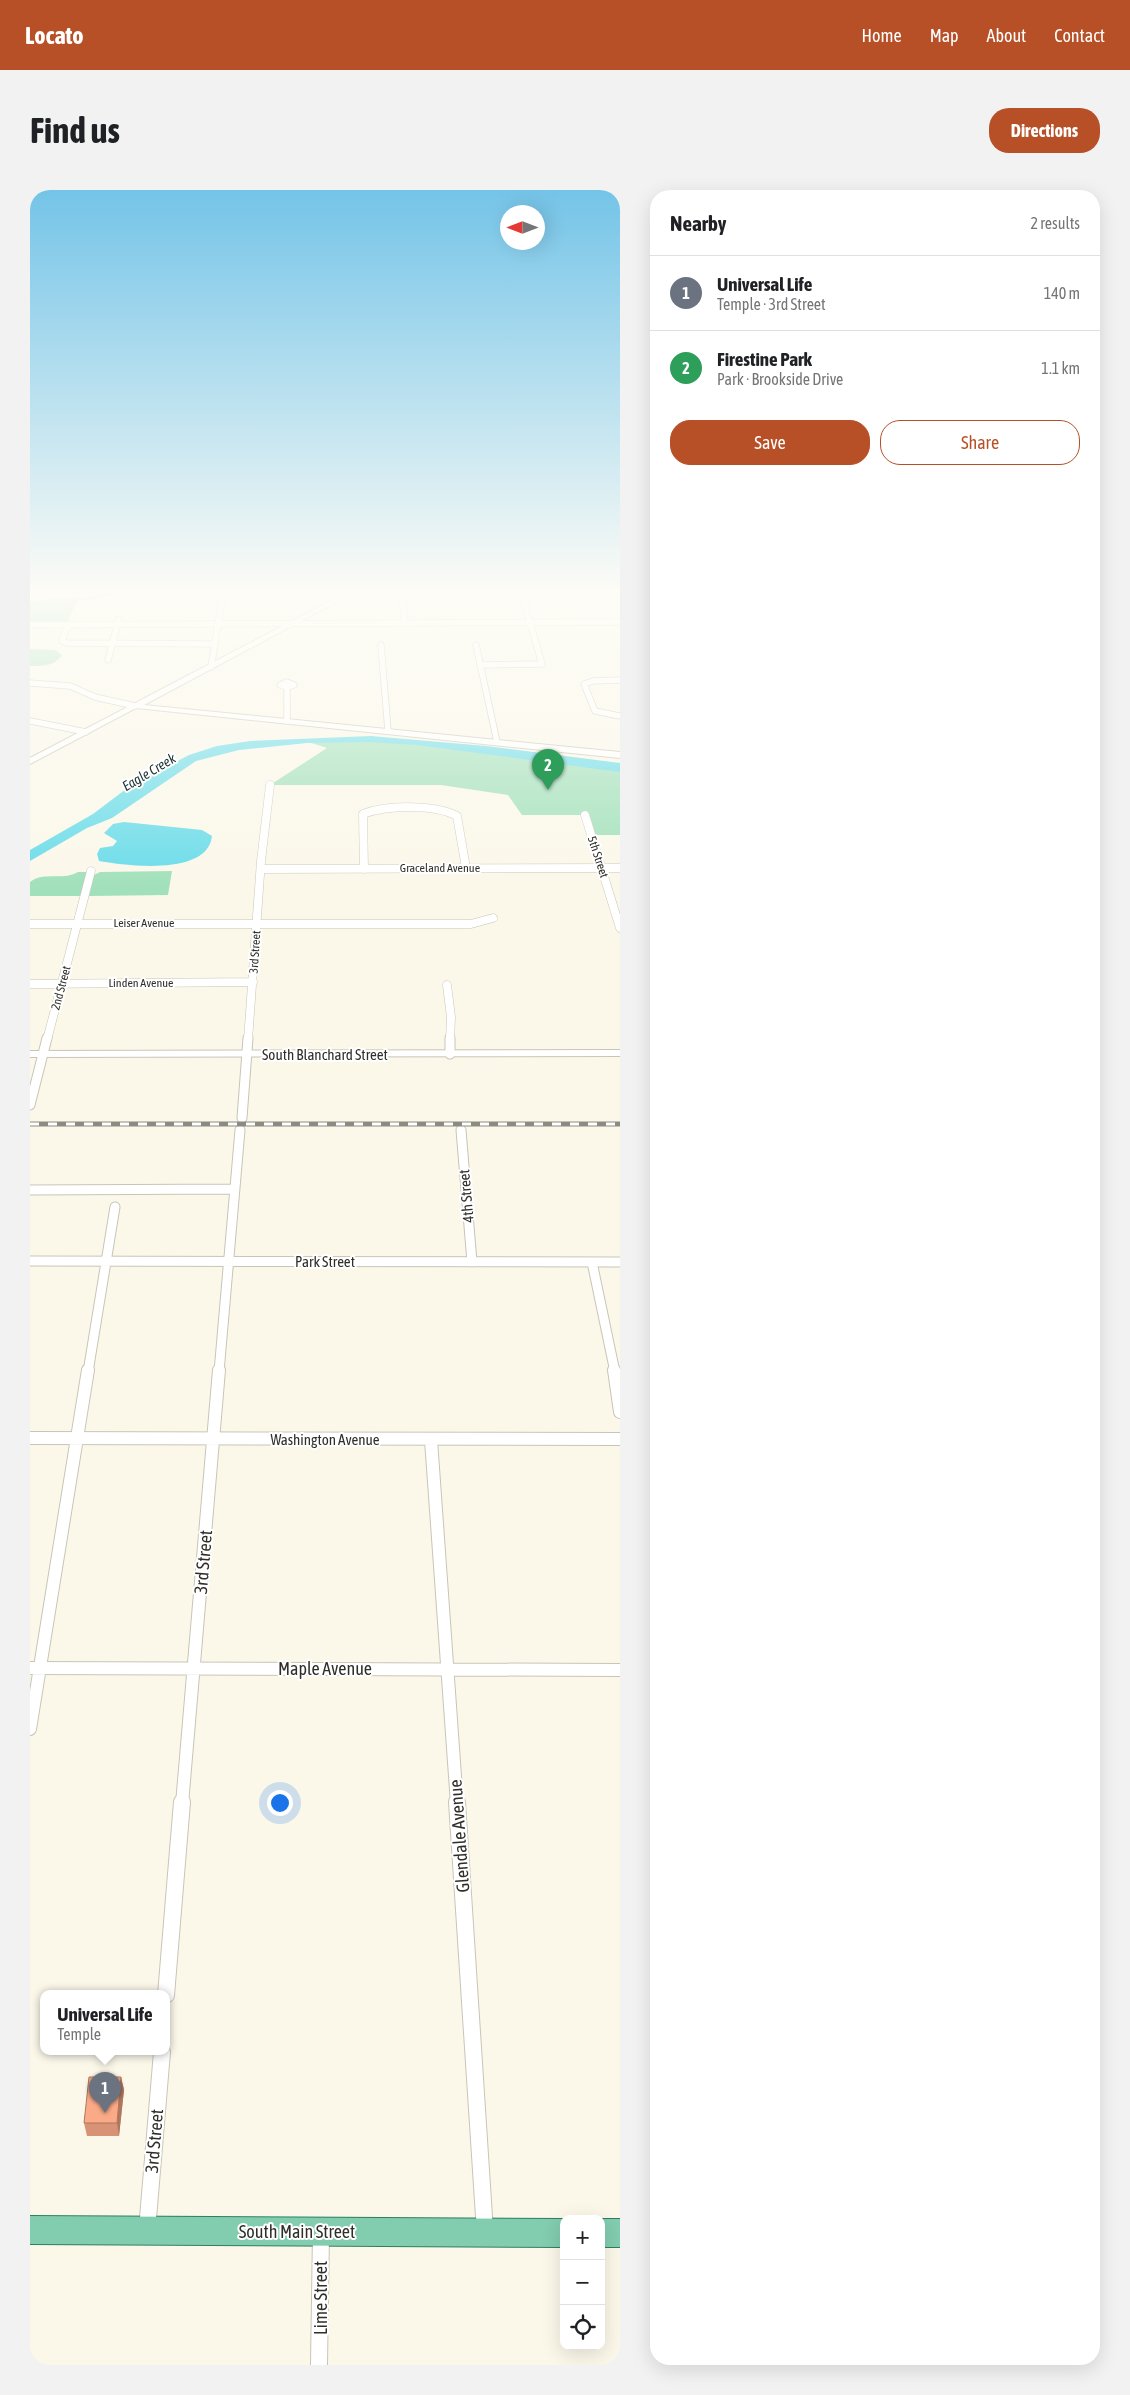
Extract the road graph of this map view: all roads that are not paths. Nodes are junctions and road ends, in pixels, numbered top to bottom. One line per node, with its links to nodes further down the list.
1 (78, 690): 7 (street)
2 (167, 690): 7 (street)
3 (287, 690): 10 (street)
4 (385, 690): 12 (street)
5 (485, 690): 13 (street)
6 (586, 690): 8 (street)
7 (135, 706): 10 (street); 11 (street)
8 (620, 716)
9 (30, 721): 11 (street)
10 (287, 722): 12 (street)
11 (86, 732): 15 (street)
12 (388, 732): 13 (street)
13 (497, 742): 14 (street)
14 (620, 755)
15 (30, 762)
16 (270, 785): 21 (street, 3rd Street)
17 (585, 815): 19 (street, 5th Street)
18 (466, 868): 19 (street, Graceland Avenue); 22 (street, Graceland Avenue); 22 (street)
19 (602, 868): 20 (street, Graceland Avenue); 28 (street, 5th Street)
20 (620, 868)
21 (260, 869): 22 (street, Graceland Avenue); 25 (street, 3rd Street)
22 (364, 869)
23 (91, 871): 27 (street, 2nd Street)
24 (493, 918): 25 (street, Leiser Avenue)
25 (258, 923): 27 (street, Leiser Avenue); 29 (street, 3rd Street)
26 (30, 924): 27 (street, Leiser Avenue)
27 (78, 924): 31 (street, 2nd Street)
28 (620, 928)
29 (253, 982): 31 (street, Linden Avenue); 36 (street, 3rd Street)
30 (30, 984): 31 (street, Linden Avenue)
31 (63, 984): 35 (street, 2nd Street)
32 (446, 985): 37 (street)
33 (620, 1053): 37 (street, South Blanchard Street)
34 (30, 1054): 35 (street, South Blanchard Street)
35 (44, 1054): 36 (street, South Blanchard Street); 38 (street, 2nd Street)
36 (246, 1054): 37 (street, South Blanchard Street); 40 (street, 3rd Street)
37 (450, 1054)
38 (30, 1105)
39 (461, 1130): 46 (street, 4th Street)
40 (235, 1189): 41 (street); 43 (street, 3rd Street)
41 (30, 1190)
42 (115, 1207): 45 (street)
43 (228, 1261): 45 (street, Park Street); 46 (street, Park Street); 52 (street, 3rd Street)
44 (30, 1262): 45 (street, Park Street)
45 (107, 1262): 51 (street)
46 (472, 1262): 47 (street, Park Street)
47 (592, 1262): 48 (street, Park Street); 49 (street)
48 (620, 1262)
49 (620, 1412)
50 (30, 1438): 51 (street, Washington Avenue)
51 (78, 1438): 52 (street, Washington Avenue); 55 (street)
52 (214, 1438): 54 (street, Washington Avenue); 56 (street, 3rd Street)
53 (620, 1439): 54 (street, Washington Avenue)
54 (431, 1440): 58 (street, Glendale Avenue)
55 (35, 1668): 56 (street, Maple Avenue); 59 (street)
56 (194, 1668): 58 (street, Maple Avenue); 60 (street, 3rd Street)
57 (620, 1670): 58 (street, Maple Avenue)
58 (447, 1671): 65 (street, Glendale Avenue)
59 (30, 1729)
60 (166, 1990)
61 (162, 2055): 63 (street, 3rd Street)
62 (30, 2230): 63 (main road, South Main Street)
63 (147, 2230): 64 (main road, South Main Street)
64 (321, 2232): 65 (main road, South Main Street); 69 (street, Lime Street)
65 (485, 2233): 66 (main road, South Main Street)
66 (560, 2233)
67 (605, 2233): 68 (main road)
68 (620, 2233)
69 (319, 2365)

